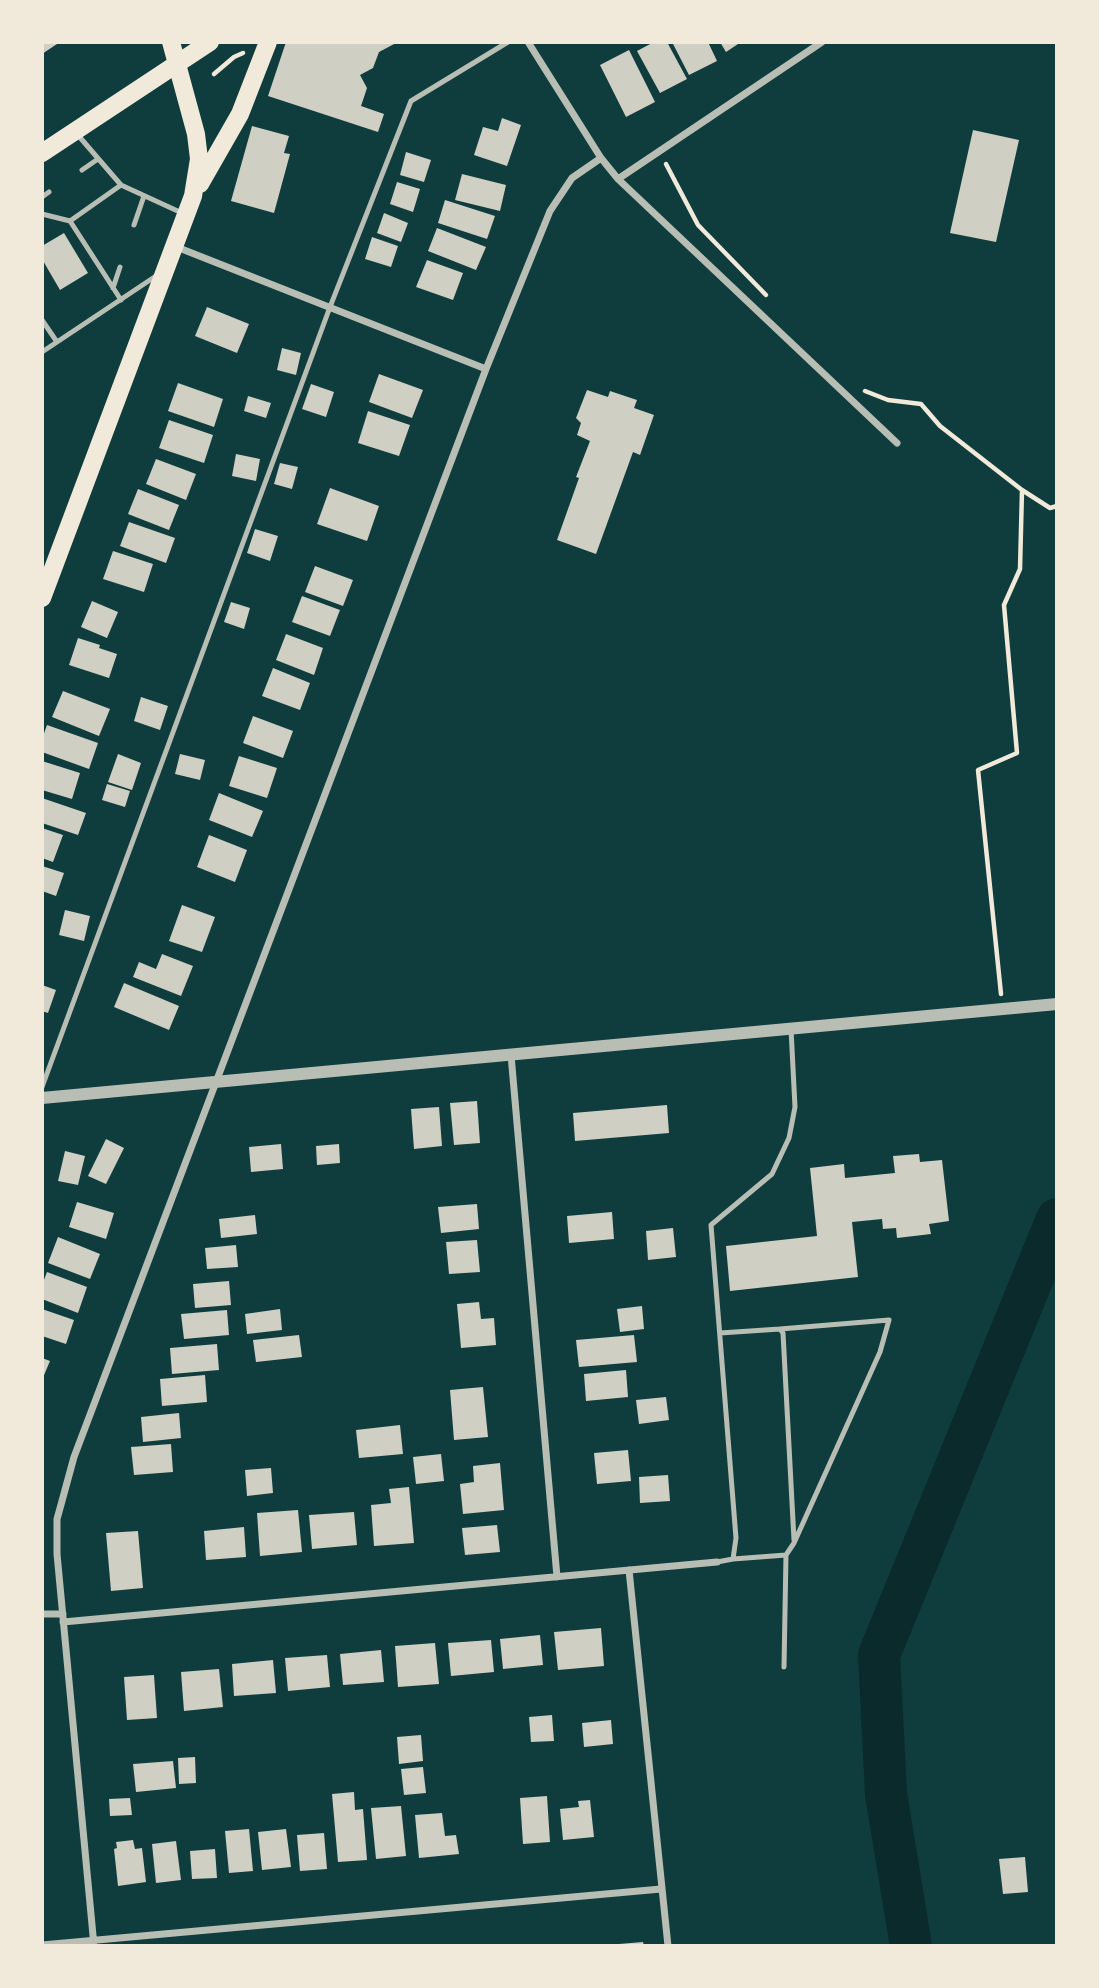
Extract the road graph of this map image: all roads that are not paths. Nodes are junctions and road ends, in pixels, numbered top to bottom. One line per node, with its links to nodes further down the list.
1 (171, 42): 7 (main road)
2 (210, 42): 7 (main road)
3 (508, 42): 28 (lane)
4 (528, 42): 10 (street)
5 (822, 42): 13 (street)
6 (261, 45): 17 (main road)
7 (177, 65): 8 (main road); 17 (main road)
8 (75, 131): 9 (main road); 11 (lane)
9 (42, 153)
10 (601, 158): 13 (street); 32 (street)
11 (99, 159): 12 (lane); 14 (lane)
12 (82, 170)
13 (618, 179): 33 (street)
14 (121, 185): 16 (lane); 21 (lane)
15 (49, 192): 18 (lane)
16 (144, 195): 20 (lane); 22 (lane)
17 (193, 196): 20 (main road)
18 (42, 197)
19 (42, 214): 21 (lane)
20 (186, 214): 23 (main road)
21 (70, 222): 26 (lane)
22 (134, 225)
23 (174, 246): 25 (main road); 28 (street)
24 (120, 267): 26 (lane)
25 (164, 271): 27 (lane); 34 (main road)
26 (113, 288): 27 (lane)
27 (121, 300): 30 (lane)
28 (330, 307): 32 (street); 39 (lane)
29 (42, 320): 30 (lane)
30 (57, 342): 31 (lane)
31 (42, 352)
32 (486, 369): 38 (street)
33 (897, 443)
34 (42, 598)
35 (1057, 1004): 36 (street)
36 (791, 1029): 37 (street); 42 (lane)
37 (511, 1055): 38 (street); 48 (street)
38 (215, 1083): 40 (street); 50 (street)
39 (42, 1087)
40 (42, 1098)
41 (781, 1331): 42 (lane); 43 (lane); 43 (lane)
42 (720, 1333): 45 (lane)
43 (794, 1543): 44 (lane)
44 (786, 1555): 45 (lane); 51 (lane)
45 (733, 1559): 46 (lane)
46 (717, 1562): 47 (street)
47 (629, 1570): 48 (street); 52 (street)
48 (557, 1577): 50 (street)
49 (42, 1614): 50 (street)
50 (63, 1618): 53 (street)
51 (784, 1667)
52 (661, 1889): 53 (street); 55 (street)
53 (94, 1943): 54 (street)
54 (42, 1945)
55 (668, 1946)

